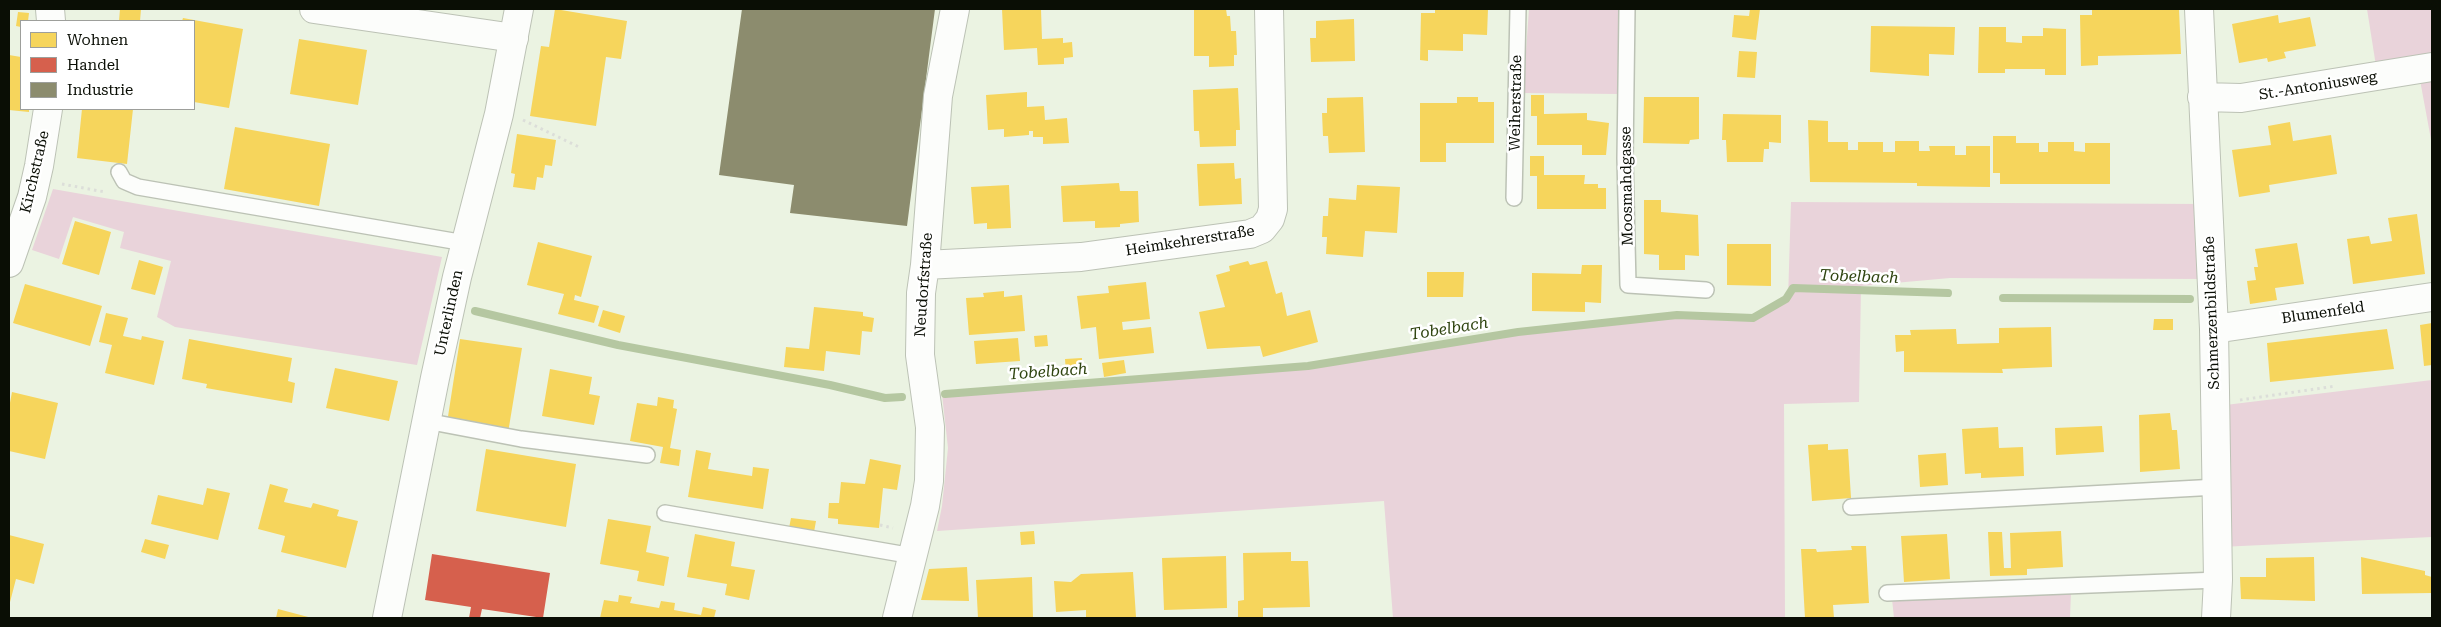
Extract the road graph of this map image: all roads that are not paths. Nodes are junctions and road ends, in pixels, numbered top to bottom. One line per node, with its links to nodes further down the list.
1 (314, 9): 8 (street)
2 (518, 9): 8 (street, Unterlinden)
3 (955, 9): 16 (street, Neudorfstraße)
4 (1269, 9): 16 (street, Heimkehrerstraße)
5 (1518, 9): 13 (lane, Weiherstraße)
6 (1627, 9): 17 (lane, Moosmahdgasse)
7 (2199, 9): 10 (street, Schmerzenbildstraße)
8 (514, 38): 14 (street, Unterlinden)
9 (2432, 67): 10 (street, St.-Antoniusweg)
10 (2202, 97): 19 (street, Schmerzenbildstraße)
11 (48, 110): 15 (street, Kirchstraße)
12 (120, 172): 14 (lane)
13 (1514, 198)
14 (466, 243): 20 (street, Unterlinden)
15 (9, 263)
16 (925, 265): 25 (street, Neudorfstraße)
17 (1706, 290)
18 (2432, 297): 19 (street, Blumenfeld)
19 (2214, 329): 22 (street, Schmerzenbildstraße)
20 (426, 421): 21 (lane); 28 (street, Unterlinden)
21 (647, 455)
22 (2217, 487): 23 (lane); 26 (street, Schmerzenbildstraße)
23 (1851, 507)
24 (665, 513): 25 (lane)
25 (913, 556): 29 (street, Neudorfstraße)
26 (2218, 580): 27 (lane); 30 (street, Schmerzenbildstraße)
27 (1886, 593)
28 (387, 618)
29 (897, 618)
30 (2216, 618)

